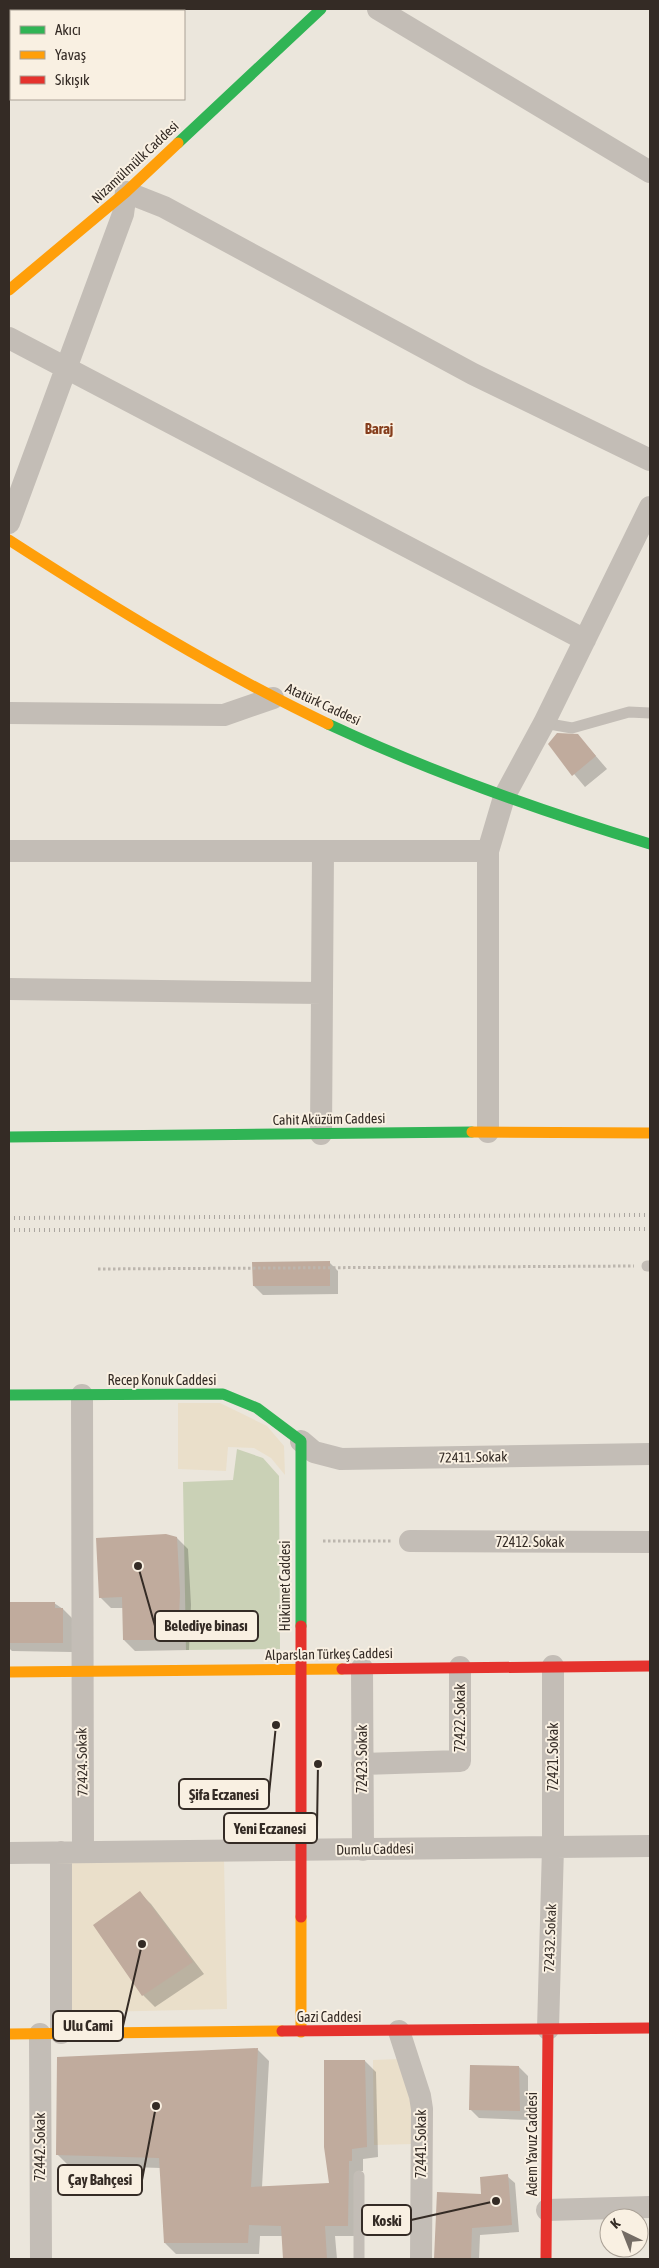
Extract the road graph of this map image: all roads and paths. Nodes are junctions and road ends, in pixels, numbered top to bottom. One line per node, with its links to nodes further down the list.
1 (321, 9): 4 (street, Nizamülmülk Caddesi)
2 (378, 9): 3 (street)
3 (650, 172)
4 (126, 192): 5 (street, Nizamülmülk Caddesi); 7 (street); 8 (street)
5 (9, 290)
6 (9, 338): 7 (street)
7 (65, 368): 10 (street); 12 (street)
8 (650, 460)
9 (650, 507): 12 (street)
10 (9, 523)
11 (9, 540): 13 (street, Atatürk Caddesi)
12 (585, 640): 16 (street)
13 (273, 698): 14 (street); 17 (street, Atatürk Caddesi)
14 (9, 713)
15 (650, 713): 16 (lane)
16 (544, 723): 17 (street)
17 (504, 797): 18 (street, Atatürk Caddesi); 21 (street)
18 (650, 844)
19 (9, 851): 20 (street)
20 (323, 851): 21 (street); 23 (street)
21 (488, 851): 24 (street)
22 (9, 989): 23 (street)
23 (322, 993): 26 (street)
24 (488, 1132): 25 (street, Cahit Aküzüm Caddesi); 26 (street, Cahit Aküzüm Caddesi)
25 (650, 1133)
26 (321, 1134): 27 (street, Cahit Aküzüm Caddesi)
27 (9, 1137)
28 (649, 1266): 29 (path)
29 (98, 1269)
30 (9, 1395): 31 (street, Recep Konuk Caddesi)
31 (82, 1395): 32 (street, Recep Konuk Caddesi); 43 (street, 72424. Sokak)
32 (301, 1441): 33 (street, 72411. Sokak); 34 (street, Hükümet Caddesi)
33 (650, 1454)
34 (300, 1541): 35 (path); 41 (street, Hükümet Caddesi)
35 (410, 1541): 36 (street, 72412. Sokak)
36 (650, 1542)
37 (553, 1666): 38 (street, Alparslan Türkeş Caddesi); 39 (street, Alparslan Türkeş Caddesi); 46 (street, 72421. Sokak)
38 (650, 1666)
39 (460, 1667): 40 (street, Alparslan Türkeş Caddesi); 44 (street, 72422. Sokak)
40 (362, 1668): 41 (street, Alparslan Türkeş Caddesi); 44 (street, 72423. Sokak)
41 (300, 1669): 43 (street, Alparslan Türkeş Caddesi); 47 (street, Hükümet Caddesi)
42 (9, 1672): 43 (street, Alparslan Türkeş Caddesi)
43 (81, 1672): 50 (street, 72424. Sokak)
44 (362, 1764): 48 (street, 72423. Sokak)
45 (650, 1846): 46 (street, Dumlu Caddesi)
46 (553, 1847): 48 (street, Dumlu Caddesi); 53 (street, 72432. Sokak)
47 (301, 1850): 48 (street, Dumlu Caddesi); 50 (street, Dumlu Caddesi); 54 (street, Hükümet Caddesi)
48 (363, 1850)
49 (61, 1852): 50 (street, Dumlu Caddesi); 51 (street, Dumlu Caddesi); 57 (street, 72442. Sokak)
50 (83, 1852)
51 (9, 1853)
52 (650, 2028): 53 (street, Gazi Caddesi)
53 (548, 2030): 55 (street, Gazi Caddesi); 60 (street, Adem Yavuz Caddesi)
54 (301, 2032): 55 (street, Gazi Caddesi); 57 (street, Gazi Caddesi)
55 (399, 2032): 63 (street, 72441. Sokak)
56 (9, 2034): 57 (street, Gazi Caddesi)
57 (51, 2034): 61 (street, 72442. Sokak)
58 (359, 2176): 62 (lane)
59 (650, 2207): 60 (street)
60 (547, 2210): 64 (street, Adem Yavuz Caddesi)
61 (41, 2259)
62 (359, 2259)
63 (421, 2259)
64 (546, 2259)

